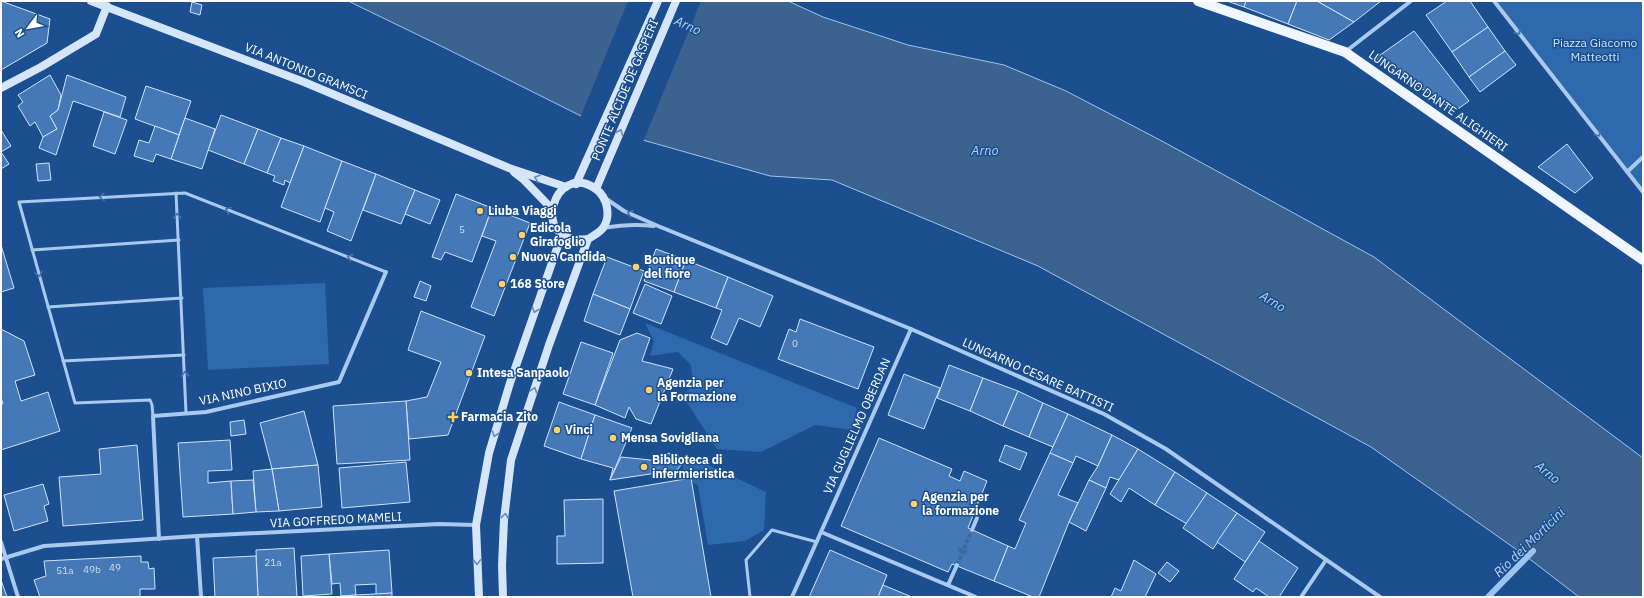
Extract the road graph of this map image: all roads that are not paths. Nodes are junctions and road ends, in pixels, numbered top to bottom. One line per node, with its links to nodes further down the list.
1 (91, 1): 7 (main road, VIA ANTONIO GRAMSCI)
2 (658, 1): 13 (main road, PONTE ALCIDE DE GASPERI)
3 (676, 1): 15 (main road, PONTE ALCIDE DE GASPERI, one-way to 3)
4 (1198, 1): 8 (main road, LUNGARNO DANTE ALIGHIERI)
5 (1411, 1): 8 (street)
6 (1494, 1): 12 (street, one-way to 12)
7 (107, 6): 9 (main road); 11 (main road, VIA ANTONIO GRAMSCI)
8 (1345, 52): 26 (main road, LUNGARNO DANTE ALIGHIERI)
9 (1, 88)
10 (1643, 157): 12 (street)
11 (509, 168): 14 (main road, VIA ANTONIO GRAMSCI, one-way to 11); 19 (main road, VIA ANTONIO GRAMSCI)
12 (1627, 172): 16 (street)
13 (576, 184): 14 (main road); 15 (main road)
14 (566, 187): 19 (main road)
15 (596, 189): 18 (main road)
16 (1643, 192)
17 (176, 193): 24 (lane, one-way to 17); 25 (lane, one-way to 25); 27 (lane, one-way to 17)
18 (603, 197): 20 (street, LUNGARNO CESARE BATTISTI, one-way to 18); 21 (main road)
19 (552, 208): 22 (main road)
20 (658, 226): 21 (street, LUNGARNO CESARE BATTISTI); 30 (street, LUNGARNO CESARE BATTISTI)
21 (603, 228): 23 (main road)
22 (562, 234): 23 (main road); 36 (main road, one-way to 36)
23 (588, 239): 51 (main road, one-way to 23)
24 (179, 240): 25 (lane); 28 (lane)
25 (32, 250): 29 (lane, one-way to 29)
26 (1643, 260)
27 (386, 272): 33 (street, VIA NINO BIXIO)
28 (182, 298): 29 (lane); 31 (lane)
29 (48, 307): 32 (lane)
30 (911, 329): 38 (street, VIA GUGLIELMO OBERDAN); 45 (street, LUNGARNO CESARE BATTISTI)
31 (184, 355): 32 (lane); 33 (lane, one-way to 31)
32 (64, 361): 34 (lane)
33 (186, 413): 34 (street, VIA NINO BIXIO)
34 (153, 416): 40 (street)
35 (978, 518): 37 (street)
36 (476, 524): 39 (street, VIA GOFFREDO MAMELI); 50 (main road, one-way to 50)
37 (972, 530)
38 (821, 532): 42 (street, VIA GUGLIELMO OBERDAN); 47 (street)
39 (197, 536): 40 (street, VIA GOFFREDO MAMELI); 49 (street)
40 (158, 539): 43 (street, VIA GOFFREDO MAMELI)
41 (1, 542): 43 (street)
42 (817, 542): 52 (lane); 53 (street, VIA GUGLIELMO OBERDAN)
43 (6, 558): 44 (street, VIA GOFFREDO MAMELI); 48 (street)
44 (1, 559)
45 (1326, 560): 55 (street); 56 (street, LUNGARNO CESARE BATTISTI)
46 (957, 565): 47 (street)
47 (948, 585): 54 (street)
48 (18, 597)
49 (201, 597)
50 (479, 597)
51 (504, 597)
52 (750, 597)
53 (792, 597)
54 (976, 597)
55 (1301, 597)
56 (1380, 597)

